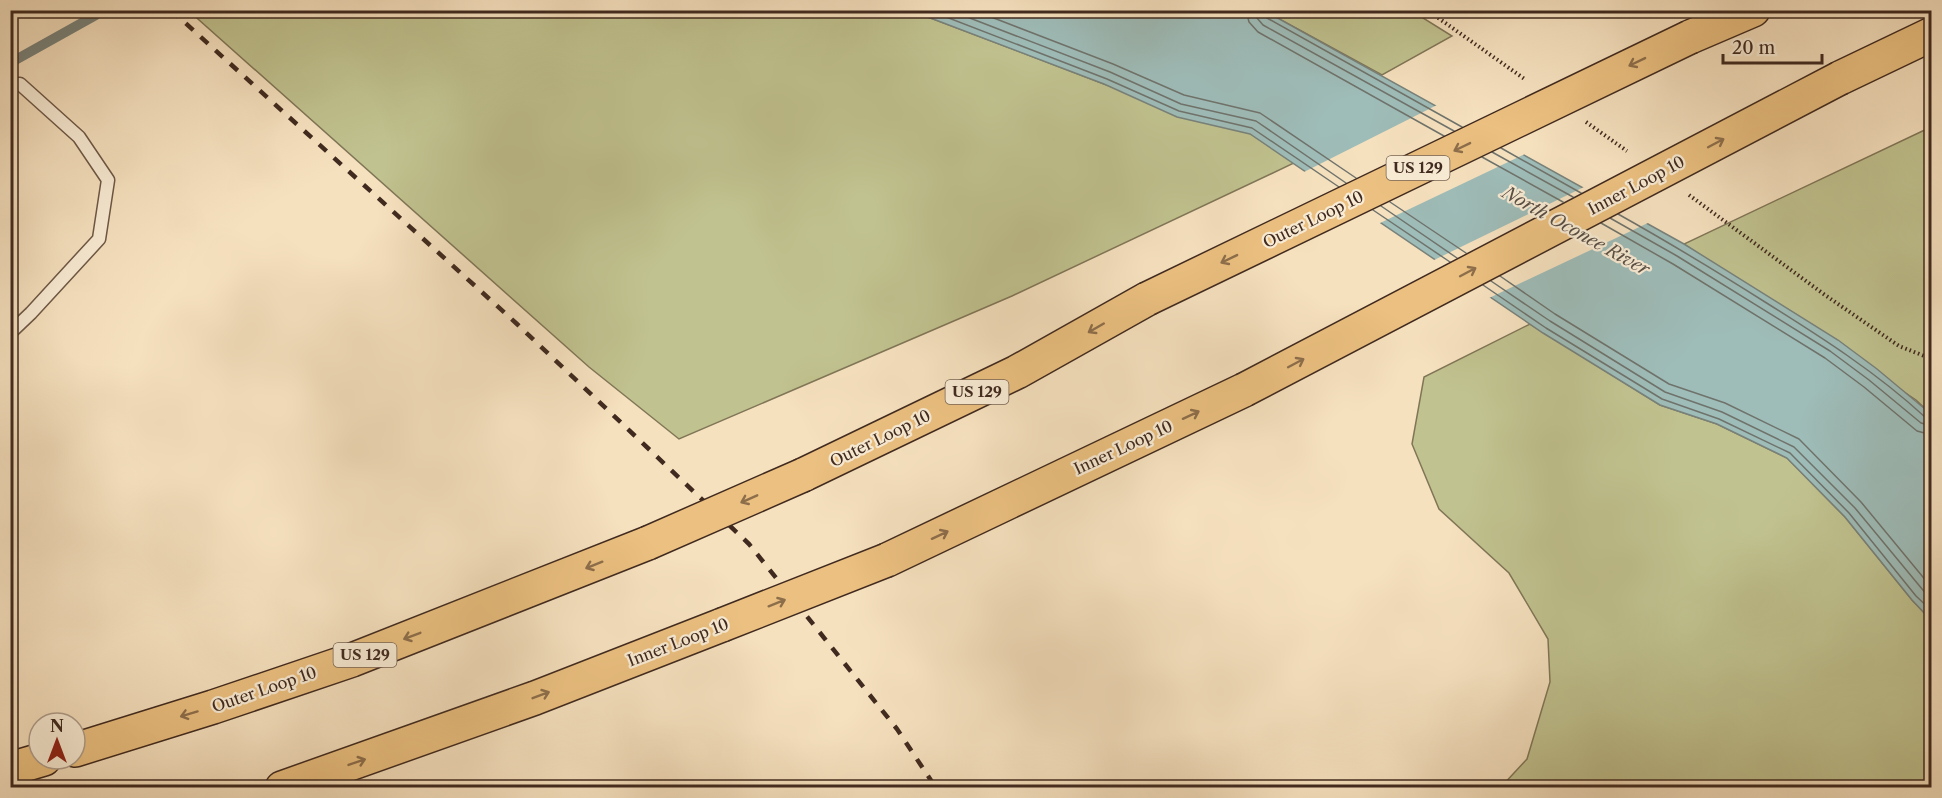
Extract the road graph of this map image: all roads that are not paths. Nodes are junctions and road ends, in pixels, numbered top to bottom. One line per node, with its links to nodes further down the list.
1 (1738, 10): 4 (highway)
2 (1753, 10): 4 (highway, Outer Loop 10 / US 129)
3 (1932, 34): 6 (highway, Inner Loop 10)
4 (1690, 37): 9 (highway, Outer Loop 10 / US 129, one-way to 9, bridge)
5 (1932, 50): 6 (highway)
6 (1840, 78): 12 (highway, Inner Loop 10, one-way to 6, bridge)
7 (10, 85): 8 (lane)
8 (10, 333)
9 (87, 746)
10 (27, 764): 11 (highway)
11 (10, 769)
12 (282, 788)

